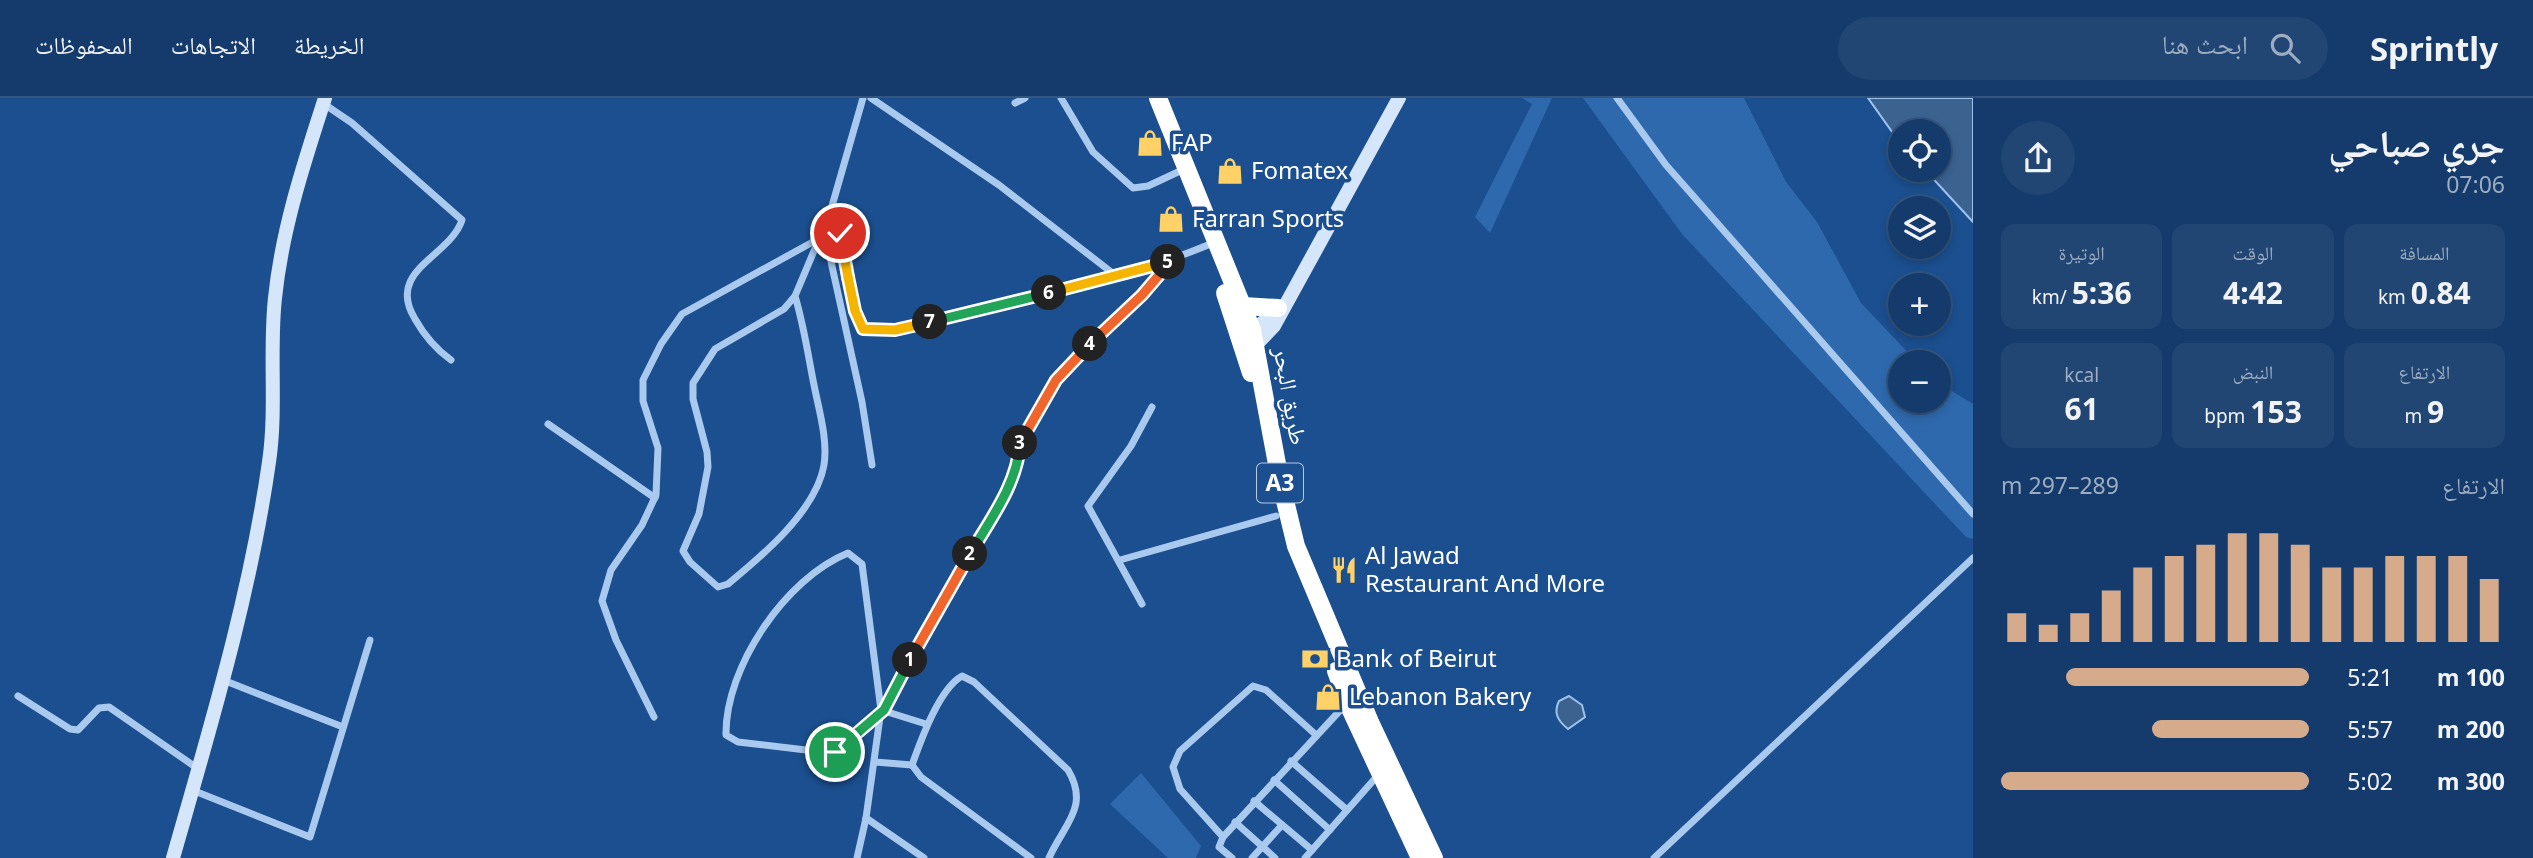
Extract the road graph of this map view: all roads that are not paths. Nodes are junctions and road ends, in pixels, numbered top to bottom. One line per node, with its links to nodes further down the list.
1 (863, 98): 12 (street)
2 (871, 98): 17 (street)
3 (1025, 98): 10 (street)
4 (1061, 98): 11 (street)
5 (1147, 98): 11 (highway, طريق البحر / A3)
6 (1158, 98): 19 (highway, طريق البحر / A3)
7 (1399, 98): 20 (main road)
8 (1617, 98): 27 (street)
9 (324, 101): 22 (street); 33 (main road)
10 (1015, 103)
11 (1178, 172): 15 (highway, طريق البحر / A3)
12 (828, 220): 13 (street); 17 (street)
13 (824, 229): 14 (street); 25 (street)
14 (821, 237): 18 (street); 26 (street)
15 (1208, 245): 16 (street); 21 (highway, طريق البحر / A3)
16 (1172, 260): 17 (street); 36 (street)
17 (1115, 275)
18 (795, 296): 18 (street)
19 (1243, 306): 20 (highway); 21 (highway, طريق البحر / A3)
20 (1281, 306): 21 (main road)
21 (1249, 342): 28 (highway, طريق البحر / A3); 57 (highway, طريق البحر / A3)
22 (451, 360)
23 (1152, 407): 30 (street)
24 (548, 424): 26 (street)
25 (872, 465)
26 (655, 498): 37 (street)
27 (1973, 514)
28 (1276, 516): 30 (street); 35 (highway, طريق البحر / A3)
29 (1973, 558): 67 (street)
30 (1120, 560): 31 (street)
31 (1142, 604)
32 (370, 640): 39 (street)
33 (222, 680): 39 (street); 44 (main road)
34 (18, 696): 44 (street)
35 (1347, 702): 40 (street); 45 (highway, طريق البحر / A3)
36 (881, 711): 36 (street); 38 (street); 42 (street)
37 (654, 717)
38 (926, 724): 43 (street); 62 (street)
39 (343, 727): 47 (street)
40 (1315, 734): 41 (street); 54 (street)
41 (1292, 761): 46 (street); 49 (street)
42 (875, 762): 43 (street); 50 (street)
43 (912, 765): 61 (street)
44 (197, 768): 47 (main road)
45 (1380, 773): 49 (street); 57 (highway, طريق البحر / A3)
46 (1274, 780): 48 (street); 53 (street)
47 (192, 790): 59 (main road)
48 (1254, 802): 51 (street); 52 (street)
49 (1347, 810): 53 (street)
50 (866, 818): 58 (street); 60 (street)
51 (1235, 822): 54 (street); 55 (street)
52 (1282, 825): 55 (street); 56 (street)
53 (1330, 830): 56 (street)
54 (1223, 837): 63 (street)
55 (1262, 846): 64 (street); 65 (street)
56 (1312, 850): 66 (street)
57 (1422, 855)
58 (860, 857)
59 (173, 858)
60 (924, 858)
61 (1031, 858)
62 (1049, 858)
63 (1232, 858)
64 (1252, 858)
65 (1275, 858)
66 (1305, 858)
67 (1654, 858)

